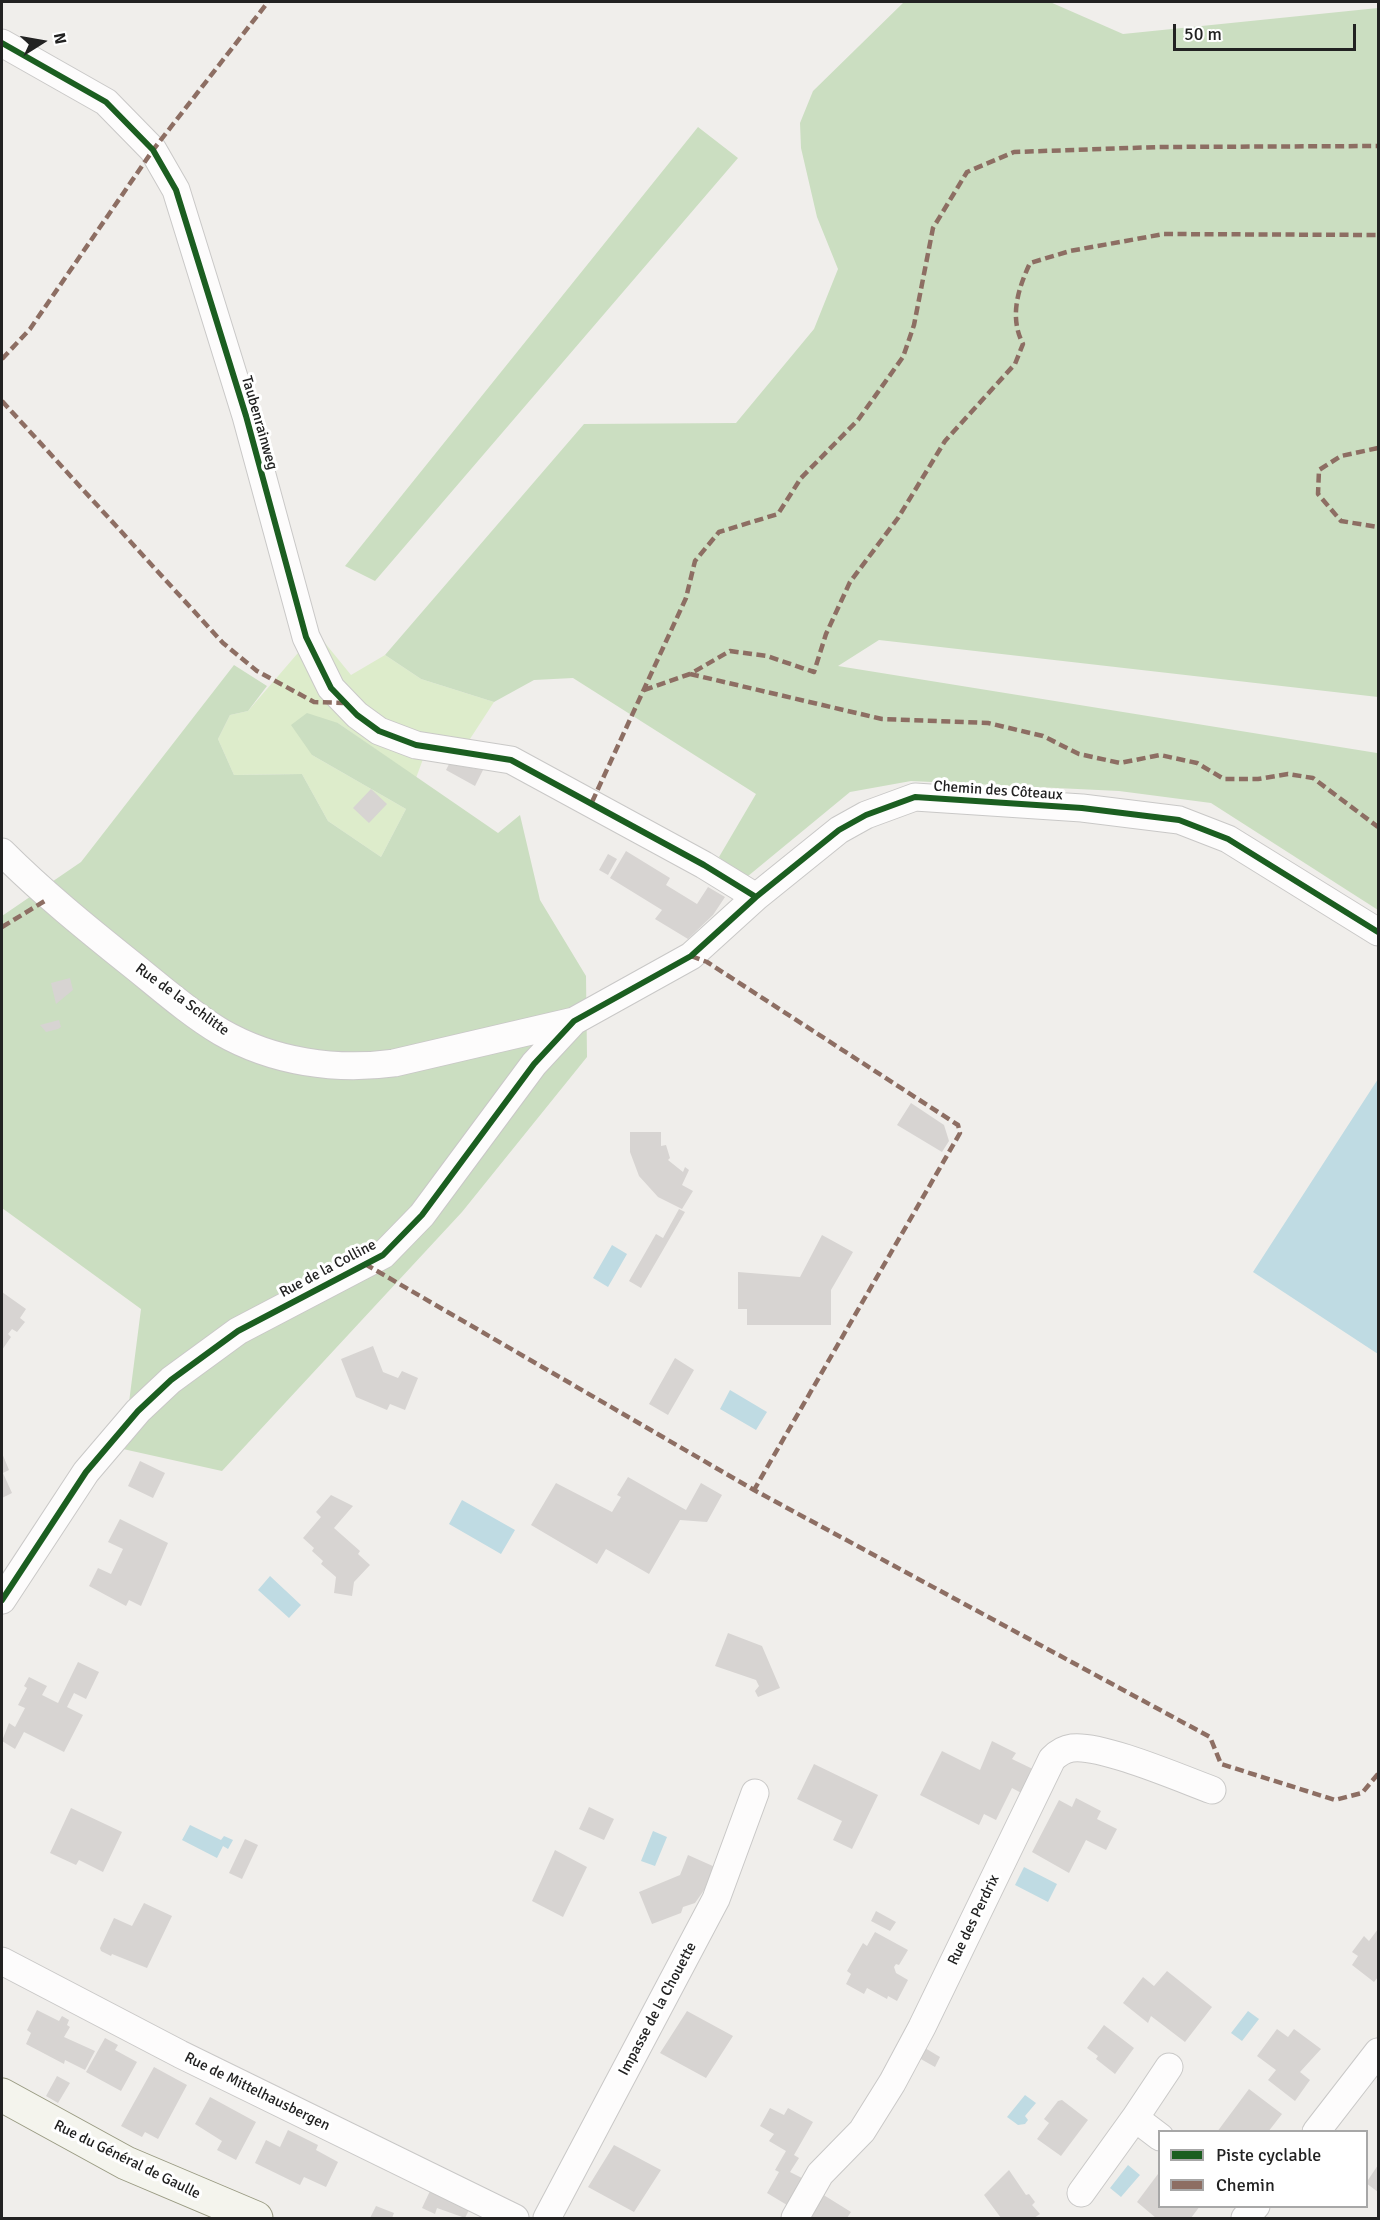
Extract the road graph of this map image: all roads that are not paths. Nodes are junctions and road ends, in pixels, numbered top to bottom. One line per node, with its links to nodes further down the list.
1 (2, 43): 3 (street, Taubenrainweg)
2 (2, 852): 5 (street, Rue de la Schlitte)
3 (756, 897): 4 (street, Chemin des Côteaux); 5 (street, Rue de la Colline)
4 (1378, 932)
5 (574, 1021): 6 (street, Rue de la Colline)
6 (2, 1600)
7 (1212, 1790): 20 (street, Rue des Perdrix)
8 (756, 1793): 19 (street, Impasse de la Chouette)
9 (2, 1961): 18 (street, Rue de Mittelhausbergen)
10 (1374, 2066): 14 (street)
11 (1169, 2067): 13 (street)
12 (2, 2095): 17 (street, Rue du Général de Gaulle)
13 (1135, 2118): 15 (street); 16 (street)
14 (1318, 2130)
15 (1158, 2135)
16 (1080, 2193)
17 (256, 2218)
18 (515, 2218)
19 (547, 2218)
20 (795, 2218)

